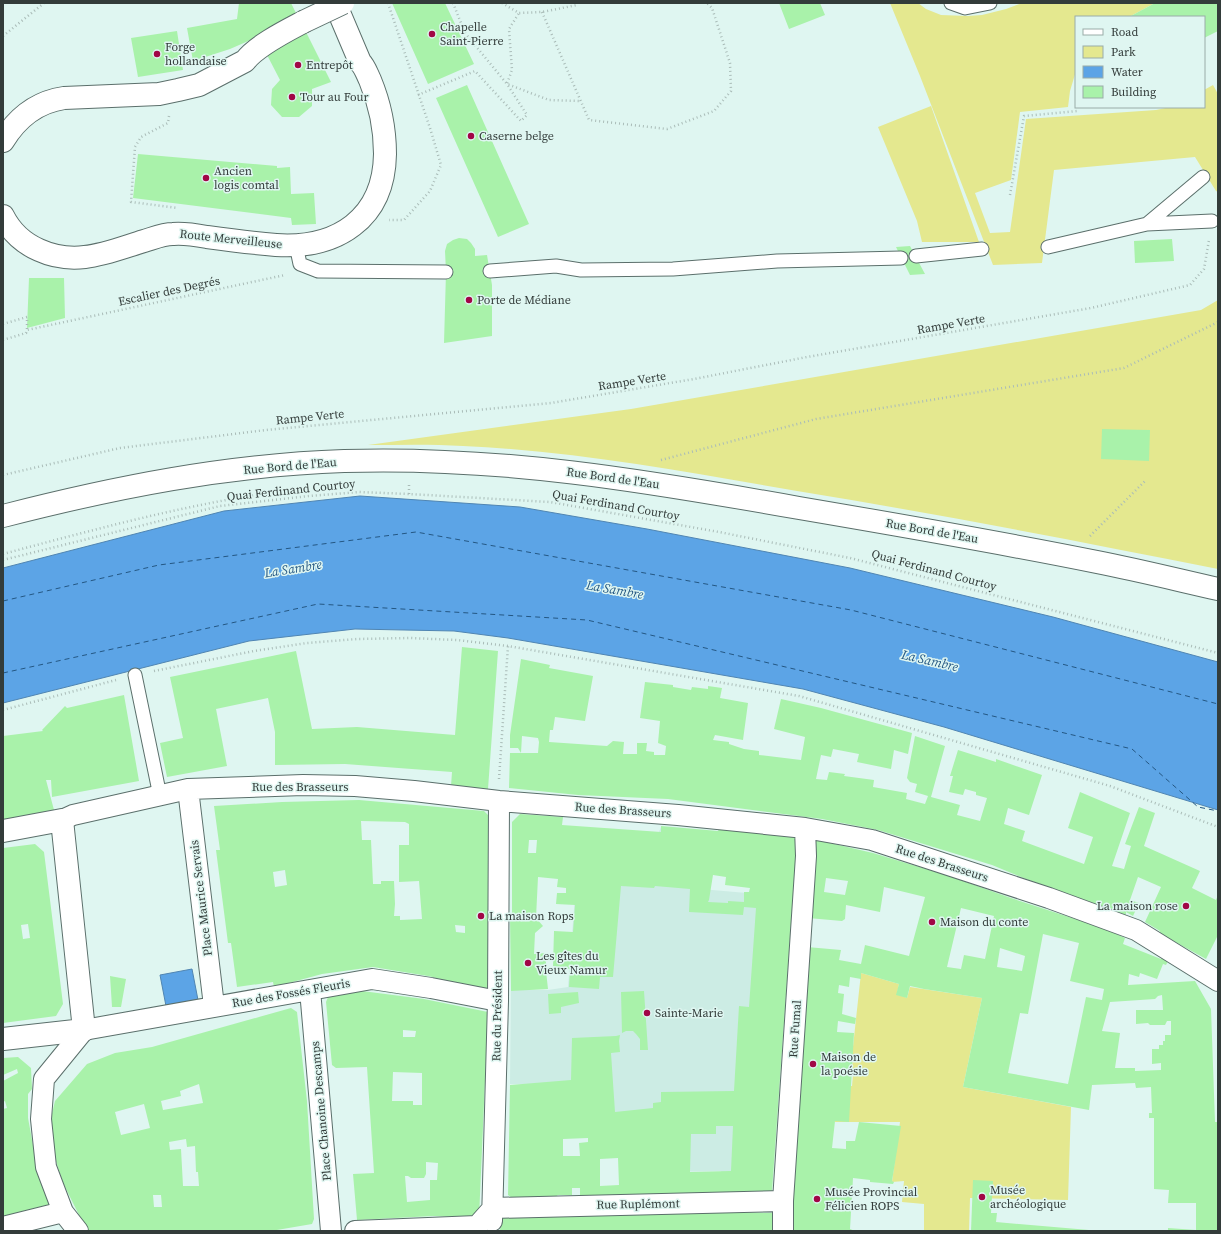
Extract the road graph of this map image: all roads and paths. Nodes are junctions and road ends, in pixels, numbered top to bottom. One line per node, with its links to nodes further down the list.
1 (44, 3): 15 (path)
2 (335, 3): 26 (main road, Route Merveilleuse)
3 (343, 3): 17 (main road, bridge)
4 (388, 3): 18 (path)
5 (453, 3): 16 (path)
6 (502, 3): 14 (path)
7 (556, 3): 12 (path)
8 (707, 3): 19 (path)
9 (951, 3): 10 (lane)
10 (990, 3)
11 (577, 5): 12 (path)
12 (556, 9): 13 (path)
13 (542, 12): 14 (path); 19 (path)
14 (519, 13): 16 (path)
15 (3, 36)
16 (507, 84): 18 (path); 19 (path)
17 (159, 94): 21 (main road); 24 (path)
18 (418, 95): 26 (path)
19 (581, 101)
20 (1077, 111): 23 (path)
21 (3, 141)
22 (1203, 177): 28 (lane)
23 (1010, 195)
24 (179, 208)
25 (3, 216): 29 (main road, Route Merveilleuse)
26 (360, 220): 29 (main road, Route Merveilleuse)
27 (1212, 221): 28 (lane); 41 (path, Rampe Verte)
28 (1147, 224): 30 (lane)
29 (296, 245): 35 (lane); 38 (path, Escalier des Degrés)
30 (1048, 247)
31 (982, 249): 32 (lane)
32 (916, 256)
33 (901, 258): 34 (lane)
34 (490, 271)
35 (446, 272)
36 (1218, 322): 40 (path)
37 (3, 324): 38 (path)
38 (27, 332): 39 (path)
39 (3, 340)
40 (654, 461)
41 (3, 475)
42 (1146, 480): 46 (path)
43 (300, 489): 45 (path)
44 (3, 516): 46 (main road, Rue Bord de l'Eau)
45 (3, 554)
46 (1073, 557): 48 (main road, Rue Bord de l'Eau)
47 (3, 560): 50 (path, Quai Ferdinand Courtoy)
48 (1218, 590)
49 (508, 646): 51 (path); 55 (path); 57 (path)
50 (1218, 654)
51 (135, 675): 52 (path); 54 (lane)
52 (3, 710)
53 (188, 790): 54 (street, Rue des Brasseurs); 55 (street, Rue des Brasseurs); 63 (street, Place Maurice Servais)
54 (160, 796): 56 (street, Rue des Brasseurs)
55 (499, 801): 58 (street, Rue des Brasseurs); 62 (street, Rue du Président)
56 (62, 820): 59 (main road, Rue des Brasseurs); 64 (main road)
57 (1218, 827)
58 (805, 828): 60 (street, Rue des Brasseurs); 66 (street, Rue Fumal)
59 (3, 831)
60 (1218, 981)
61 (310, 990): 62 (street, Rue des Fossés Fleuris); 63 (street, Rue des Fossés Fleuris); 71 (street, Place Chanoine Descamps)
62 (498, 1001): 67 (street, Rue du Président)
63 (214, 1006): 64 (street, Rue des Fossés Fleuris)
64 (84, 1030): 65 (main road); 68 (street)
65 (3, 1039)
66 (783, 1201): 67 (street, Rue Ruplémont); 74 (street, Rue Fumal)
67 (493, 1208): 72 (street); 73 (street, Rue du Président)
68 (63, 1212): 69 (street); 70 (street)
69 (3, 1227)
70 (78, 1231)
71 (332, 1231)
72 (355, 1231)
73 (491, 1231)
74 (783, 1231)

